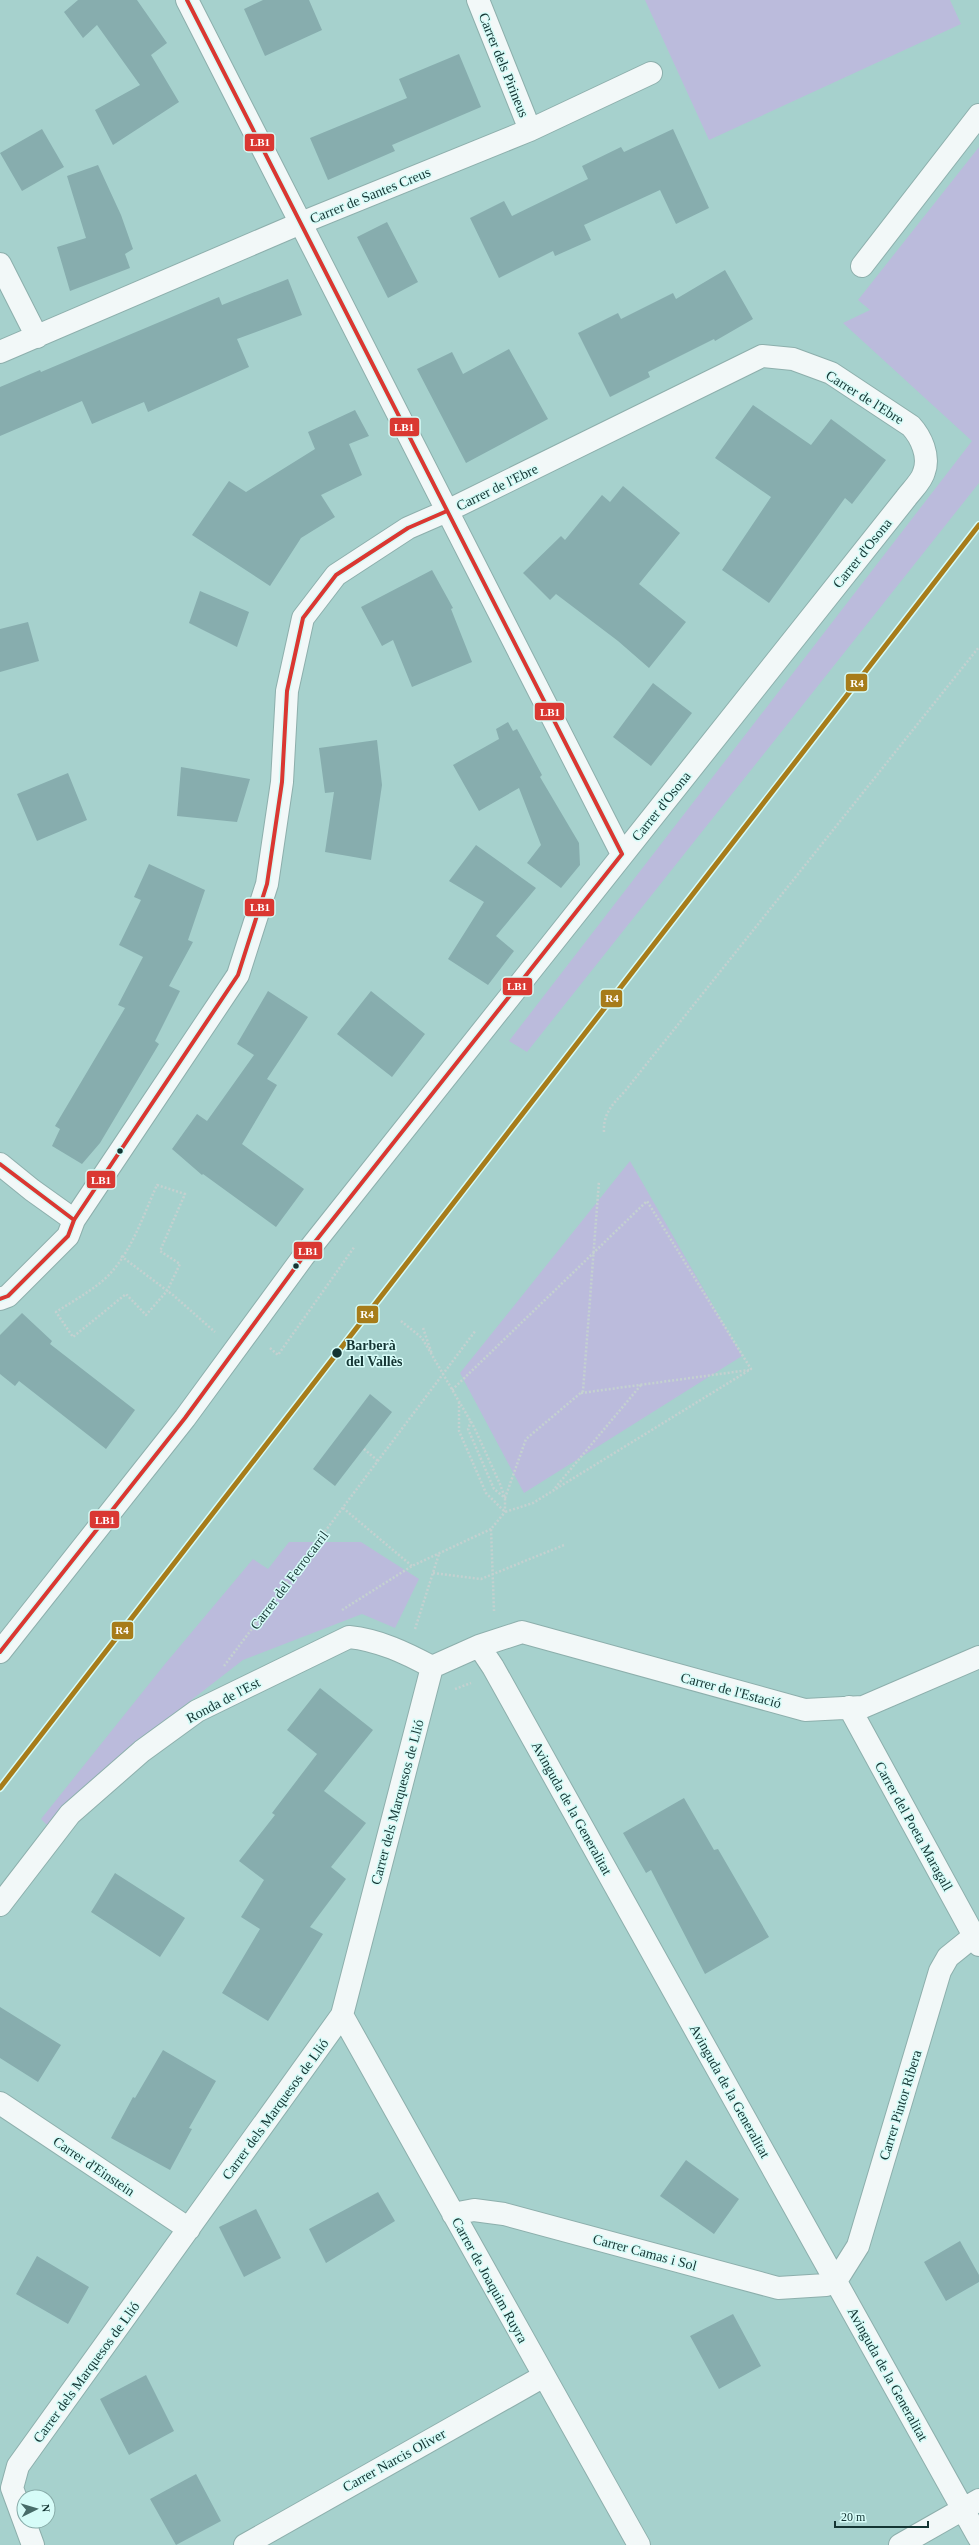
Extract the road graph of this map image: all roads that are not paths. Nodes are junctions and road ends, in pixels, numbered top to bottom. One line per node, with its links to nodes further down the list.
1 (187, 0): 6 (street)
2 (478, 0): 5 (street, Carrer dels Pirineus)
3 (651, 73): 5 (street, Carrer de Santes Creus)
4 (976, 126): 8 (street)
5 (530, 130): 6 (street, Carrer de Santes Creus)
6 (301, 223): 9 (street, Carrer de Santes Creus); 12 (street)
7 (0, 264): 9 (street)
8 (862, 266)
9 (37, 337): 10 (street, Carrer de Santes Creus)
10 (0, 352)
11 (924, 472): 12 (street, Carrer de l'Ebre); 13 (street, Carrer d'Osona)
12 (448, 511): 13 (street); 15 (street, Carrer de l'Ebre)
13 (622, 854): 18 (street, Carrer d'Osona)
14 (0, 1164): 15 (street)
15 (74, 1220): 16 (street, Carrer de l'Ebre)
16 (0, 1299)
17 (479, 1646): 20 (street); 21 (street, Carrer de l'Estació); 28 (street, Avinguda de la Generalitat)
18 (0, 1652)
19 (979, 1657): 21 (street, Carrer de l'Estació)
20 (432, 1667): 22 (street, Ronda de l'Est); 24 (street, Carrer dels Marquesos de Llió)
21 (849, 1707): 23 (street, Carrer del Poeta Maragall)
22 (0, 1905)
23 (977, 1941): 28 (street, Carrer Pintor Ribera)
24 (342, 2015): 26 (street, Carrer de Joaquim Ruyra); 27 (street, Carrer dels Marquesos de Llió)
25 (0, 2103): 27 (street, Carrer d'Einstein)
26 (453, 2214): 28 (street, Carrer Camas i Sol); 29 (street, Carrer de Joaquim Ruyra)
27 (189, 2229): 30 (street, Carrer dels Marquesos de Llió)
28 (836, 2281): 31 (street, Avinguda de la Generalitat)
29 (544, 2376): 34 (street, Carrer Narcis Oliver); 35 (street, Carrer de Joaquim Ruyra)
30 (6, 2490): 33 (street)
31 (971, 2504): 32 (street, Avinguda de la Generalitat); 36 (street)
32 (979, 2538)
33 (33, 2545)
34 (244, 2545)
35 (640, 2545)
36 (900, 2545)

